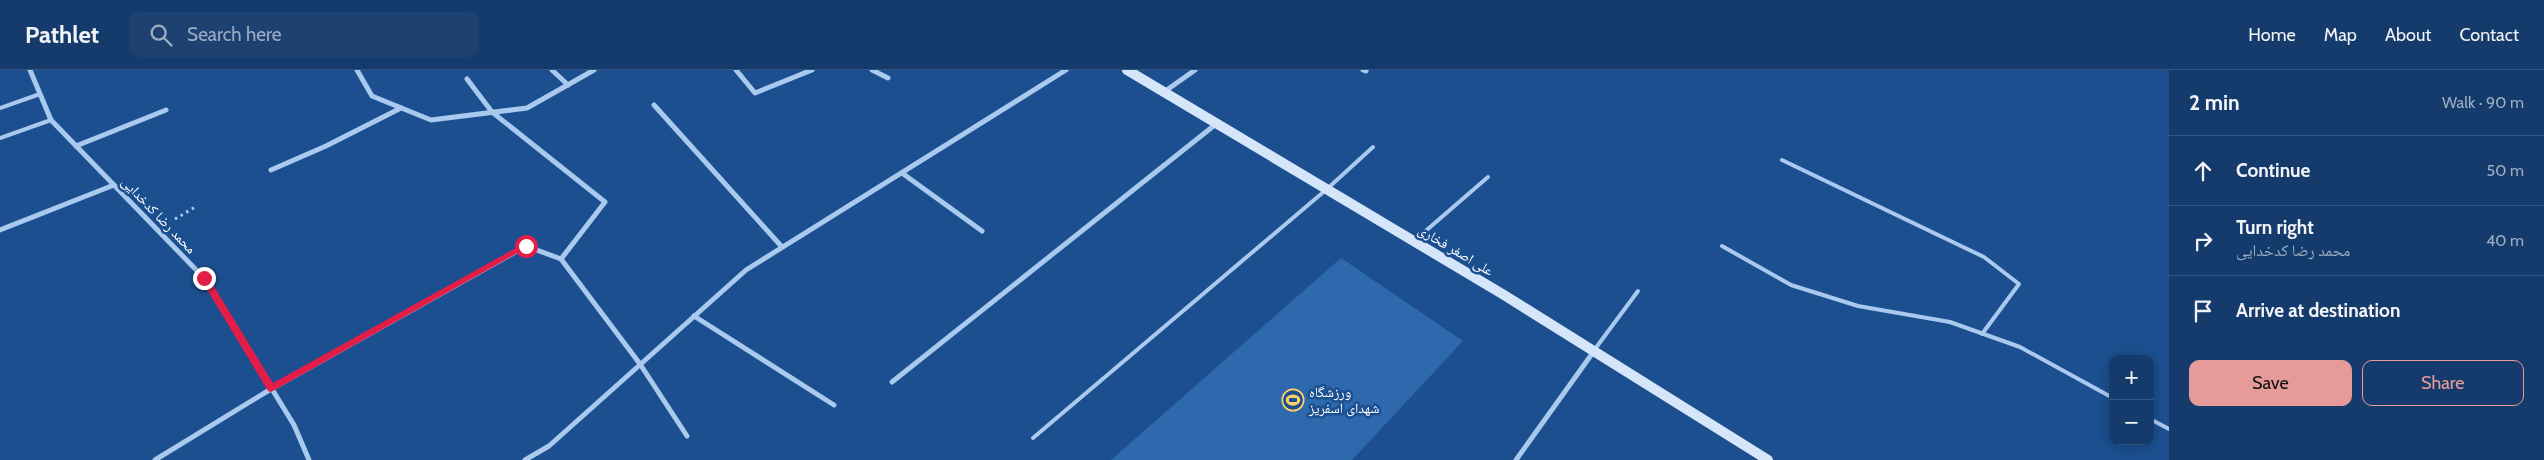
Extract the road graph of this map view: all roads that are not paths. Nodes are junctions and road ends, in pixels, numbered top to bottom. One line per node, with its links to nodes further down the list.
1 (30, 70): 15 (street, محمد رضا کدخدایی)
2 (357, 70): 18 (street)
3 (552, 70): 13 (street)
4 (594, 70): 13 (street)
5 (736, 70): 6 (street)
6 (812, 70)
7 (872, 70): 11 (street)
8 (1066, 70): 28 (street)
9 (1127, 70): 14 (street, علی اصغر فخاری)
10 (1195, 70): 14 (street)
11 (888, 78)
12 (467, 79): 20 (street)
13 (568, 85): 20 (street)
14 (1164, 92): 22 (street, علی اصغر فخاری)
15 (40, 94): 17 (lane); 21 (street, محمد رضا کدخدایی)
16 (654, 105): 36 (street)
17 (0, 108)
18 (401, 108): 20 (street); 27 (street)
19 (166, 110): 24 (street)
20 (492, 112): 37 (street)
21 (51, 120): 23 (lane); 24 (street, محمد رضا کدخدایی)
22 (1216, 123): 31 (street, علی اصغر فخاری); 43 (street)
23 (0, 138)
24 (76, 146): 30 (street, محمد رضا کدخدایی)
25 (1373, 147): 31 (lane)
26 (1782, 160): 40 (lane)
27 (272, 170)
28 (902, 173): 33 (street); 36 (street)
29 (1488, 177): 34 (lane)
30 (114, 186): 32 (street); 44 (street, محمد رضا کدخدایی)
31 (1327, 189): 34 (street, علی اصغر فخاری); 50 (lane)
32 (0, 230)
33 (982, 231)
34 (1414, 241): 41 (street, علی اصغر فخاری)
35 (1722, 246): 40 (lane)
36 (782, 247): 39 (street)
37 (561, 259): 42 (street); 44 (street)
38 (1638, 291): 41 (lane)
39 (694, 316): 42 (street); 46 (street)
40 (1982, 334): 45 (lane)
41 (1594, 351): 51 (street, علی اصغر فخاری); 55 (street)
42 (640, 364): 49 (street); 54 (street)
43 (892, 382)
44 (271, 389): 52 (street); 53 (street, محمد رضا کدخدایی)
45 (2109, 396)
46 (834, 404)
47 (2154, 420): 48 (lane)
48 (2169, 429)
49 (687, 436)
50 (1033, 438)
51 (1763, 459)
52 (155, 460)
53 (309, 460)
54 (525, 460)
55 (1516, 460)

